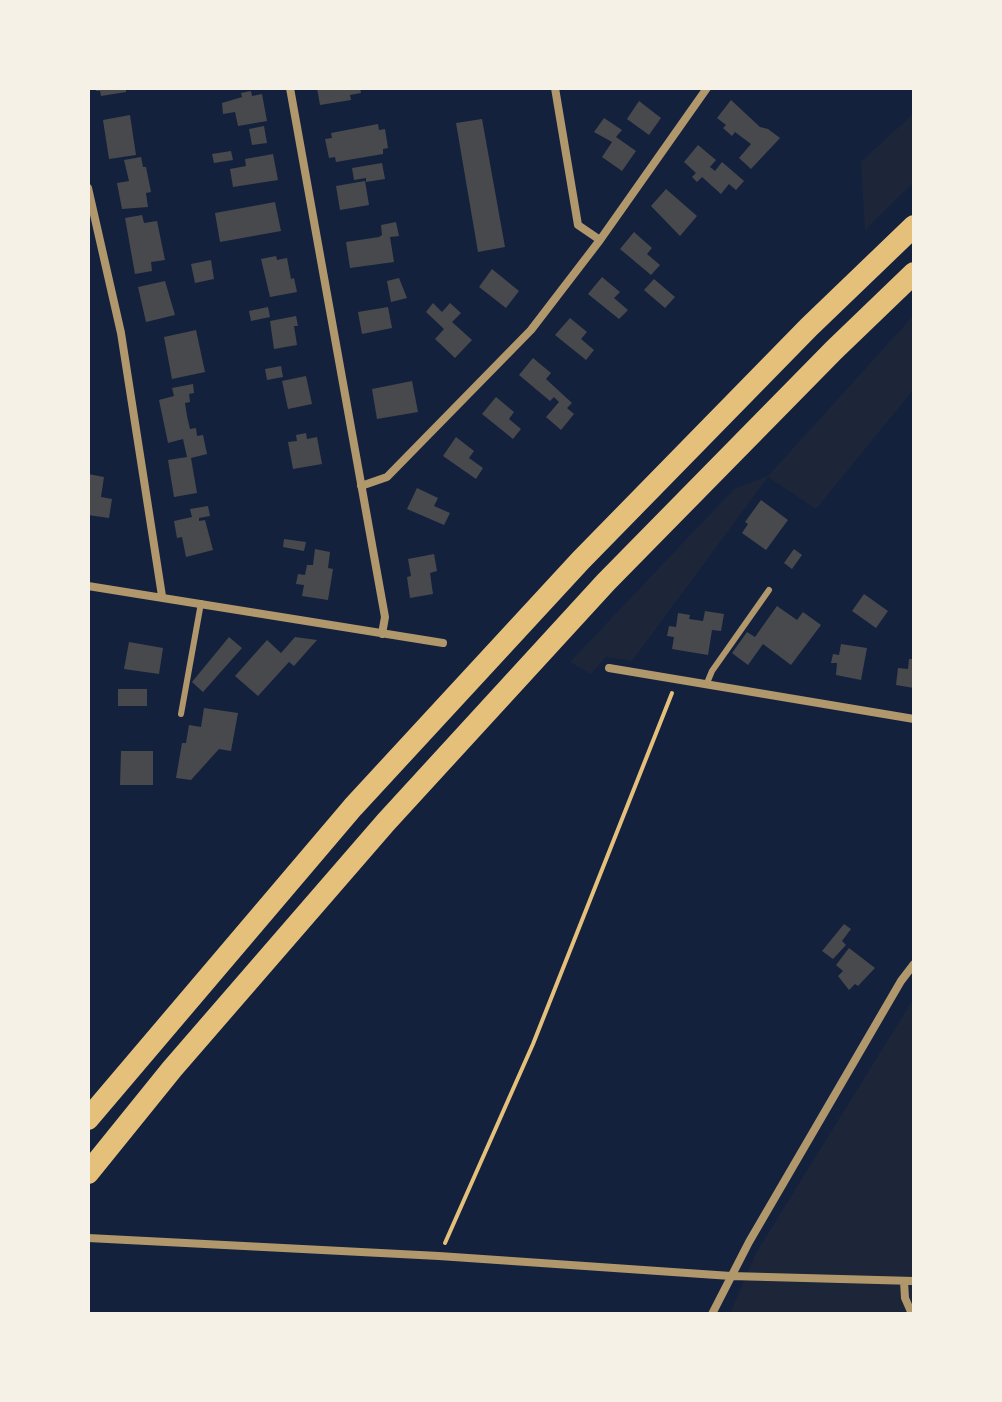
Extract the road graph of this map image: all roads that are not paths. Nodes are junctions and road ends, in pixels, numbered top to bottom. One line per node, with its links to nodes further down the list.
1 (290, 88): 8 (street)
2 (555, 88): 6 (street)
3 (707, 88): 6 (street)
4 (88, 188): 11 (street)
5 (914, 226): 20 (highway)
6 (600, 240): 8 (street)
7 (914, 273): 21 (highway)
8 (361, 486): 13 (street)
9 (88, 586): 11 (street)
10 (769, 590): 16 (lane)
11 (162, 596): 12 (street)
12 (201, 603): 13 (street); 17 (lane)
13 (382, 634): 14 (street)
14 (443, 643)
15 (609, 668): 16 (street)
16 (707, 683): 18 (street)
17 (181, 714)
18 (914, 719)
19 (914, 964): 23 (street)
20 (88, 1119)
21 (88, 1173)
22 (88, 1238): 23 (street)
23 (731, 1276): 24 (street); 25 (street)
24 (909, 1281): 26 (street)
25 (712, 1314)
26 (912, 1314)

